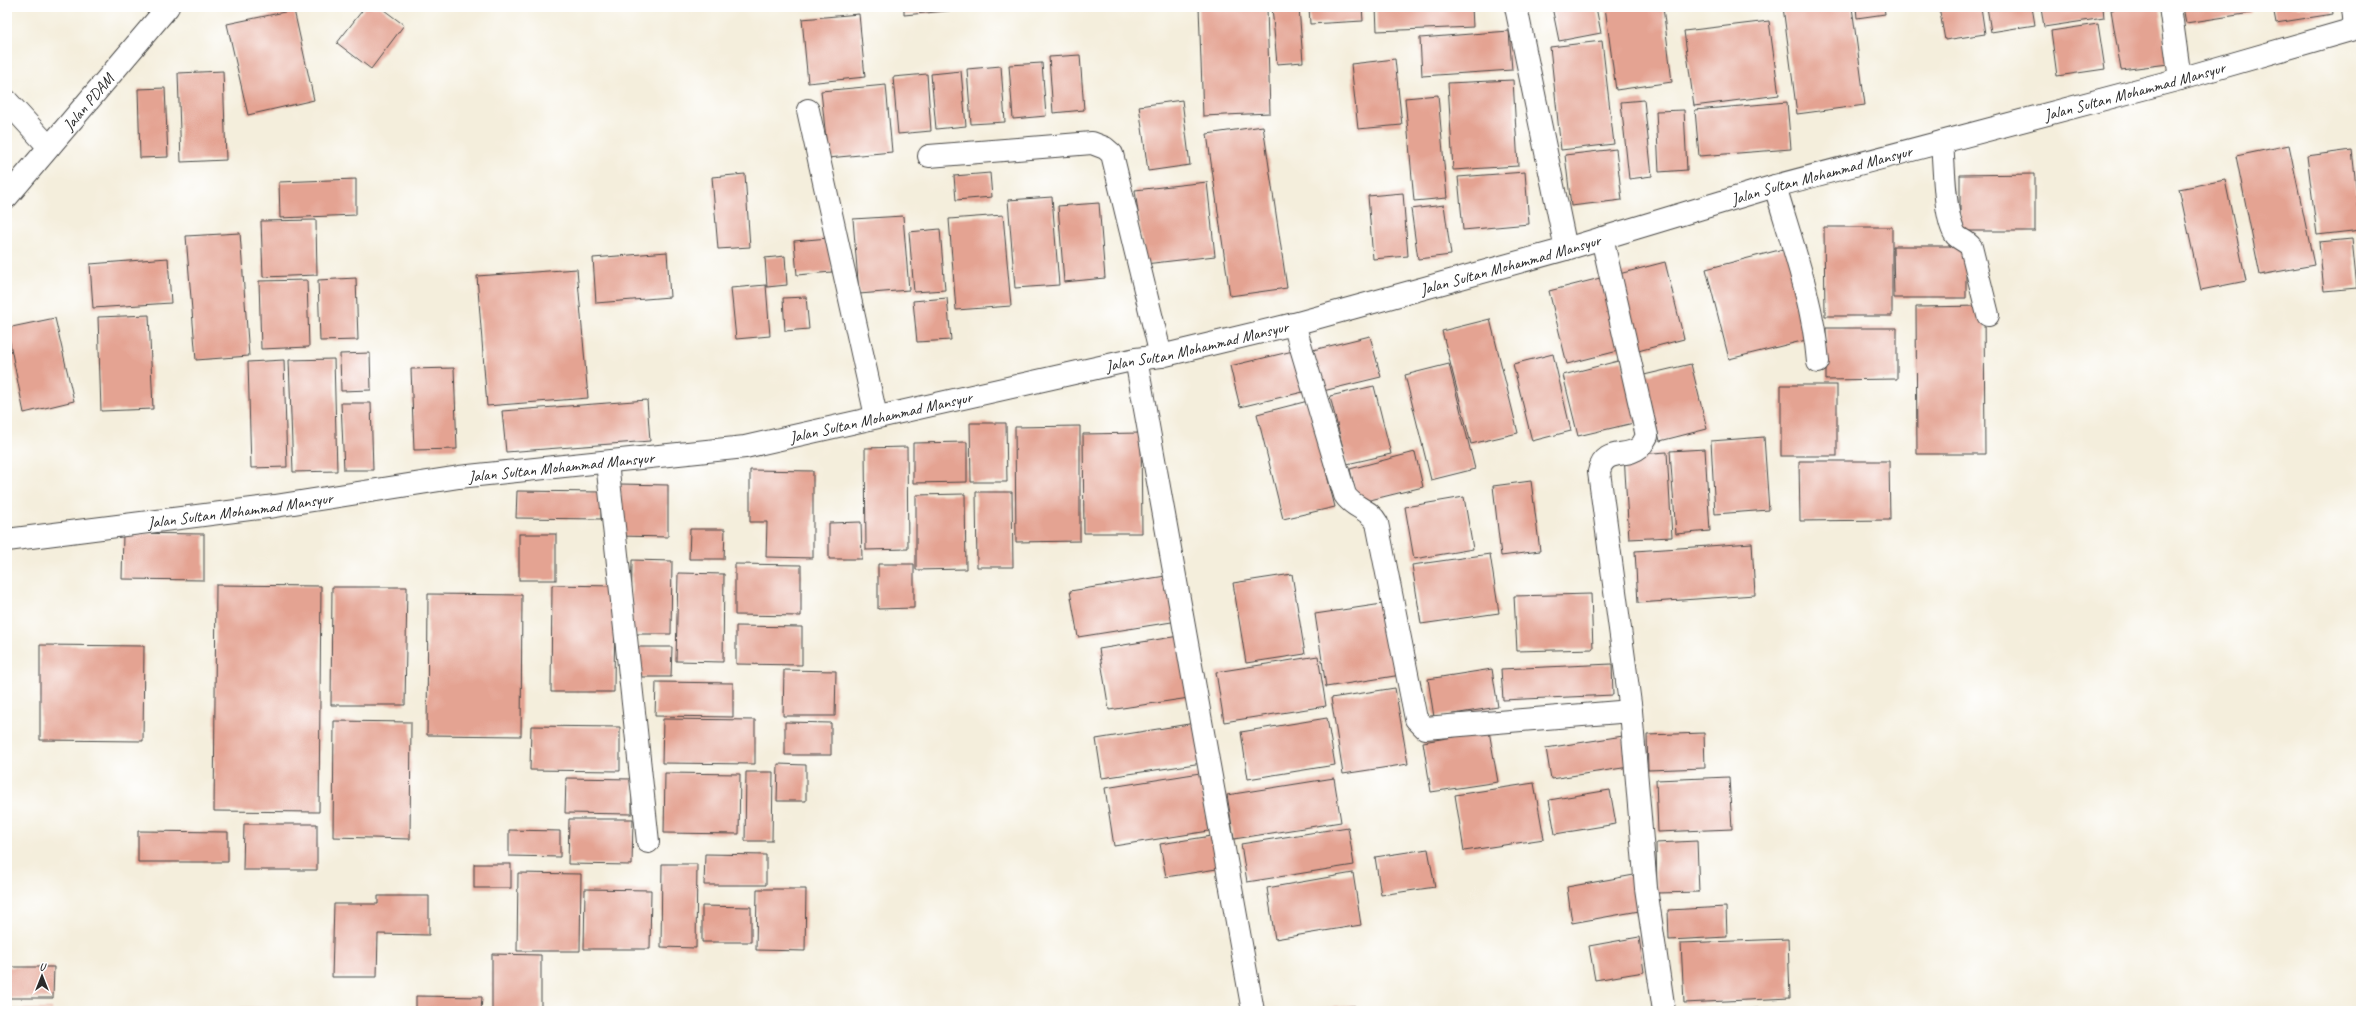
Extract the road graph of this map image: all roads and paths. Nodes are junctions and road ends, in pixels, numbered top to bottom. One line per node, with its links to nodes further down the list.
1 (168, 7): 10 (street, Jalan PDAM)
2 (1516, 7): 15 (street)
3 (2170, 7): 6 (street)
4 (2353, 7): 5 (street)
5 (2358, 27): 6 (street, Jalan Sultan Mohammad Mansyur)
6 (2180, 78): 9 (street, Jalan Sultan Mohammad Mansyur)
7 (7, 101): 10 (street)
8 (808, 110): 21 (street)
9 (1942, 142): 12 (street, Jalan Sultan Mohammad Mansyur); 16 (street)
10 (49, 147): 13 (street, Jalan PDAM)
11 (929, 156): 18 (street)
12 (1775, 186): 14 (street, Jalan Sultan Mohammad Mansyur); 20 (street)
13 (7, 197)
14 (1602, 238): 15 (street, Jalan Sultan Mohammad Mansyur); 24 (street)
15 (1566, 249): 17 (street, Jalan Sultan Mohammad Mansyur)
16 (1988, 315)
17 (1294, 324): 18 (street, Jalan Sultan Mohammad Mansyur); 24 (street)
18 (1161, 356): 19 (street, Jalan Sultan Mohammad Mansyur)
19 (1136, 359): 21 (street, Jalan Sultan Mohammad Mansyur); 26 (street)
20 (1818, 362)
21 (876, 416): 22 (street, Jalan Sultan Mohammad Mansyur)
22 (615, 461): 23 (street, Jalan Sultan Mohammad Mansyur); 25 (street)
23 (7, 540)
24 (1631, 711): 27 (street)
25 (648, 842)
26 (1253, 1011)
27 (1664, 1011)

